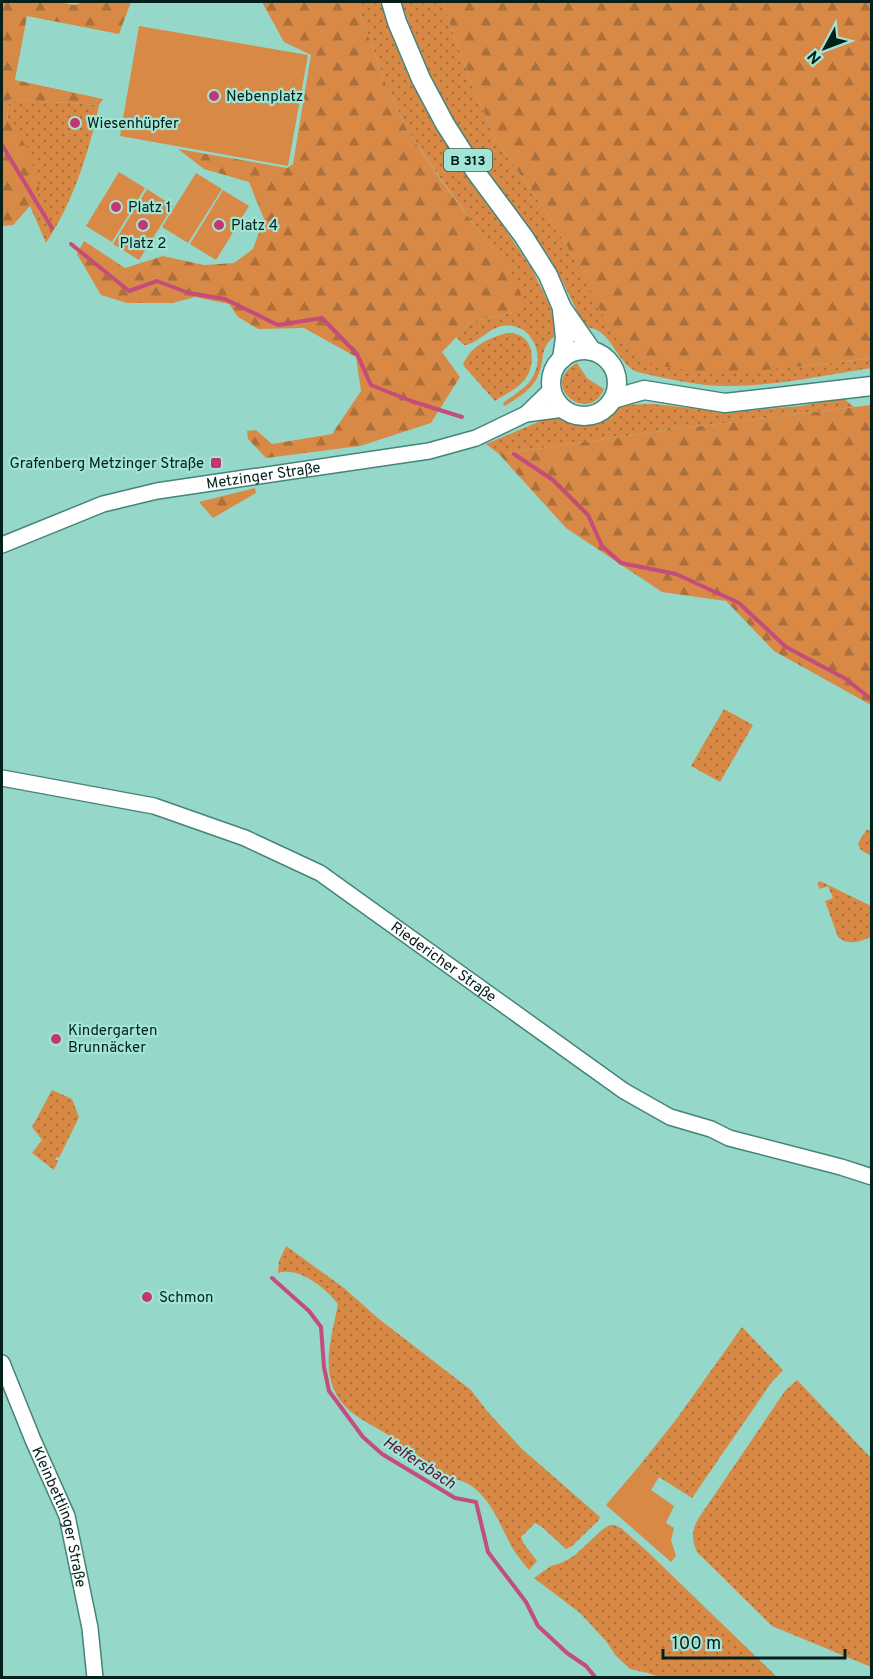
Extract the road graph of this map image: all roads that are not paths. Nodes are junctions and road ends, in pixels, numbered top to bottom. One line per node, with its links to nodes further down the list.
1 (391, 2): 2 (main road, B 313)
2 (562, 308): 3 (main road, B 313); 4 (main road, B 313)
3 (592, 351): 4 (main road); 5 (main road)
4 (562, 359): 7 (main road)
5 (616, 378): 8 (main road); 9 (main road)
6 (872, 386): 8 (main road)
7 (552, 389): 10 (main road); 11 (street, Metzinger Straße)
8 (644, 390): 9 (main road)
9 (613, 399): 10 (main road)
10 (564, 409): 11 (street, Metzinger Straße)
11 (526, 414): 12 (street, Metzinger Straße)
12 (2, 545)
13 (2, 778): 14 (street, Riedericher Straße)
14 (872, 1177)
15 (2, 1363): 16 (street, Kleinbettlinger Straße)
16 (95, 1677)

